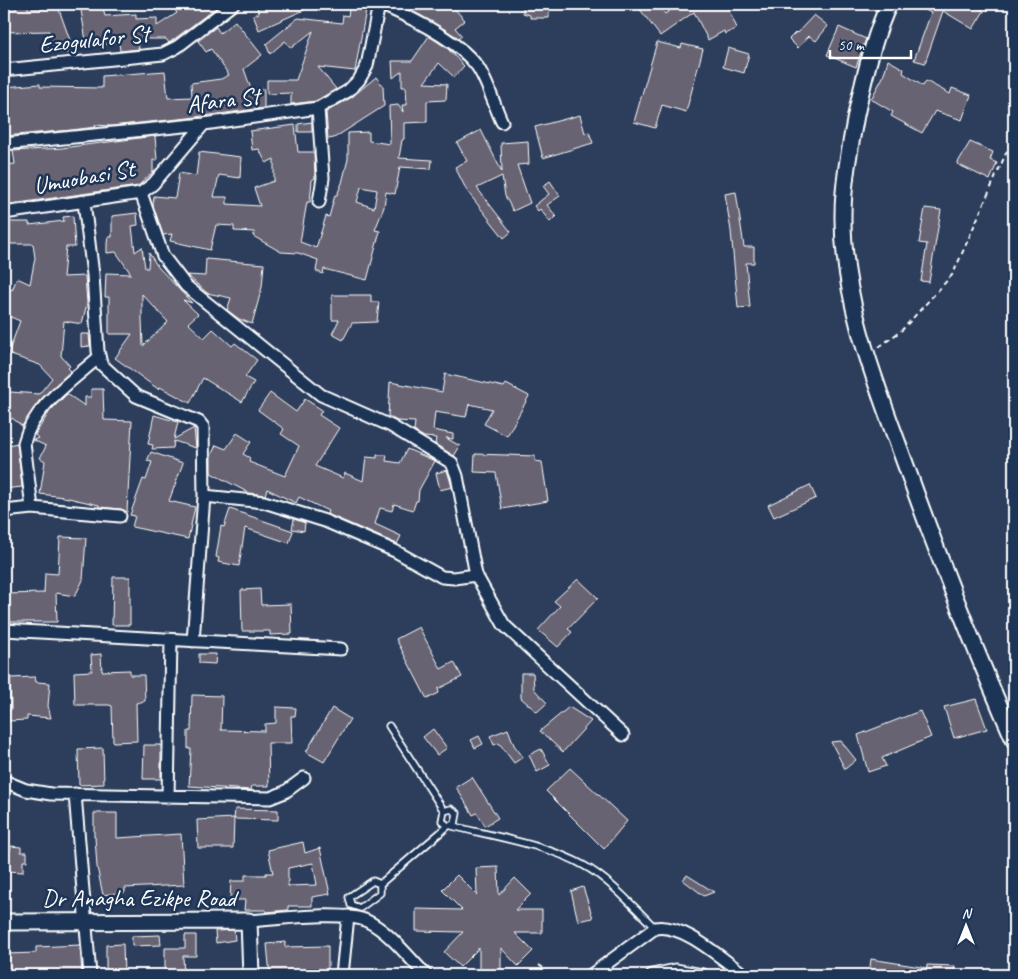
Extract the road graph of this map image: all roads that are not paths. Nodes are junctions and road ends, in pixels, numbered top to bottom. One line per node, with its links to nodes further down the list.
1 (233, 4): 4 (street, Ezogulafor St)
2 (379, 4): 5 (street, Afara St); 6 (street)
3 (889, 4): 25 (street)
4 (4, 70)
5 (318, 108): 7 (street, Afara St); 11 (street)
6 (502, 122)
7 (204, 124): 8 (street, Afara St); 9 (street, Umuobasi St)
8 (4, 144)
9 (141, 193): 10 (street, Umuobasi St); 18 (street)
10 (84, 202): 12 (street, Umuobasi St); 13 (street)
11 (319, 202)
12 (4, 212)
13 (99, 357): 14 (street); 15 (street)
14 (204, 496): 18 (street); 21 (street)
15 (32, 508): 16 (street); 17 (street)
16 (4, 511)
17 (120, 516)
18 (476, 575): 24 (street)
19 (4, 630): 20 (street)
20 (171, 640): 21 (street); 29 (street)
21 (193, 642): 22 (street)
22 (341, 649)
23 (389, 726): 30 (lane)
24 (623, 735)
25 (1014, 740)
26 (304, 778): 29 (street)
27 (4, 781): 28 (street)
28 (75, 794): 29 (street); 34 (street)
29 (168, 797)
30 (444, 811): 31 (lane); 31 (lane)
31 (450, 826): 32 (lane); 37 (lane)
32 (380, 884): 33 (lane); 33 (lane)
33 (350, 911): 35 (street); 40 (street); 41 (street)
34 (87, 920): 35 (street, Dr Anagha Ezikpe Road); 36 (street, Dr Anagha Ezikpe Road); 38 (street)
35 (249, 920): 39 (street, Dr Anagha Ezikpe Road)
36 (4, 922)
37 (655, 928): 42 (street); 45 (street)
38 (90, 975)
39 (251, 975)
40 (342, 975)
41 (426, 975)
42 (591, 975)
43 (652, 975): 44 (street)
44 (703, 975)
45 (745, 975)

